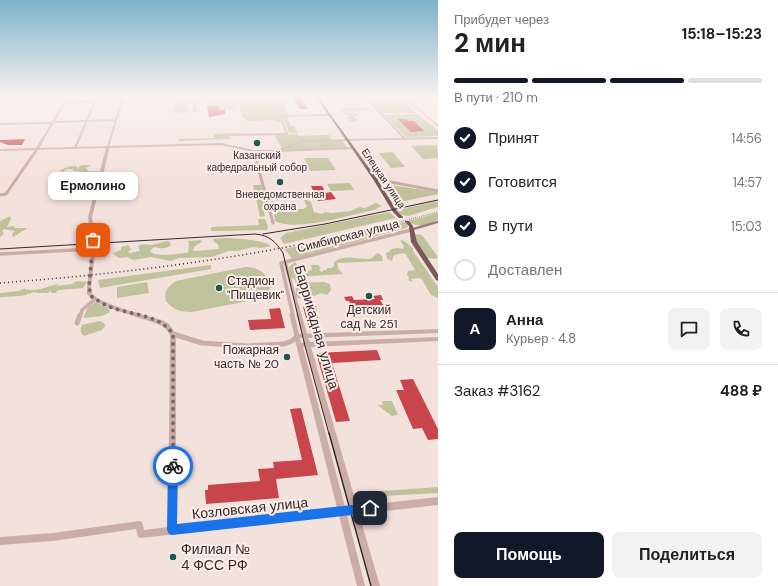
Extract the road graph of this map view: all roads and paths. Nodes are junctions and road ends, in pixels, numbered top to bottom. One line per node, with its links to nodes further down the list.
1 (51, 124): 14 (street)
2 (85, 124): 12 (street)
3 (115, 124): 11 (street)
4 (283, 124): 7 (street)
5 (337, 124): 10 (main road, Елецкая улица)
6 (391, 124): 9 (street)
7 (231, 135)
8 (438, 138): 9 (street)
9 (405, 139): 10 (street)
10 (348, 140): 13 (main road, Елецкая улица); 17 (street)
11 (108, 147): 12 (street); 16 (street, Елецкая улица); 26 (street)
12 (75, 148): 14 (street)
13 (353, 148): 17 (street, Елецкая улица); 18 (main road, Елецкая улица)
14 (37, 149): 15 (street); 20 (street)
15 (0, 150)
16 (254, 151): 17 (street, Елецкая улица); 24 (street)
17 (277, 151)
18 (376, 180): 19 (street); 21 (main road, Елецкая улица)
19 (438, 191)
20 (0, 195)
21 (401, 217)
22 (407, 222): 25 (main road, Елецкая улица)
23 (438, 222): 25 (main road, Симбирская улица)
24 (273, 223)
25 (411, 230): 28 (street, Симбирская улица); 29 (main road, Елецкая улица)
26 (93, 249): 27 (street); 30 (street)
27 (0, 254)
28 (286, 262): 34 (street, Баррикадная улица); 34 (street, Баррикадная улица)
29 (438, 279)
30 (95, 298): 31 (street); 33 (street)
31 (77, 323)
32 (438, 331): 34 (street)
33 (173, 334): 34 (street); 40 (street)
34 (301, 336): 36 (street, Баррикадная улица)
35 (438, 339): 36 (street)
36 (304, 345): 38 (street, Баррикадная улица); 39 (street, Баррикадная улица)
37 (438, 501): 38 (street, Козловская улица)
38 (355, 510): 39 (street, Козловская улица); 43 (street, Баррикадная улица)
39 (342, 511): 40 (street, Козловская улица); 42 (street, Баррикадная улица)
40 (172, 530): 41 (street, Козловская улица)
41 (0, 541)
42 (361, 586)
43 (376, 586)

